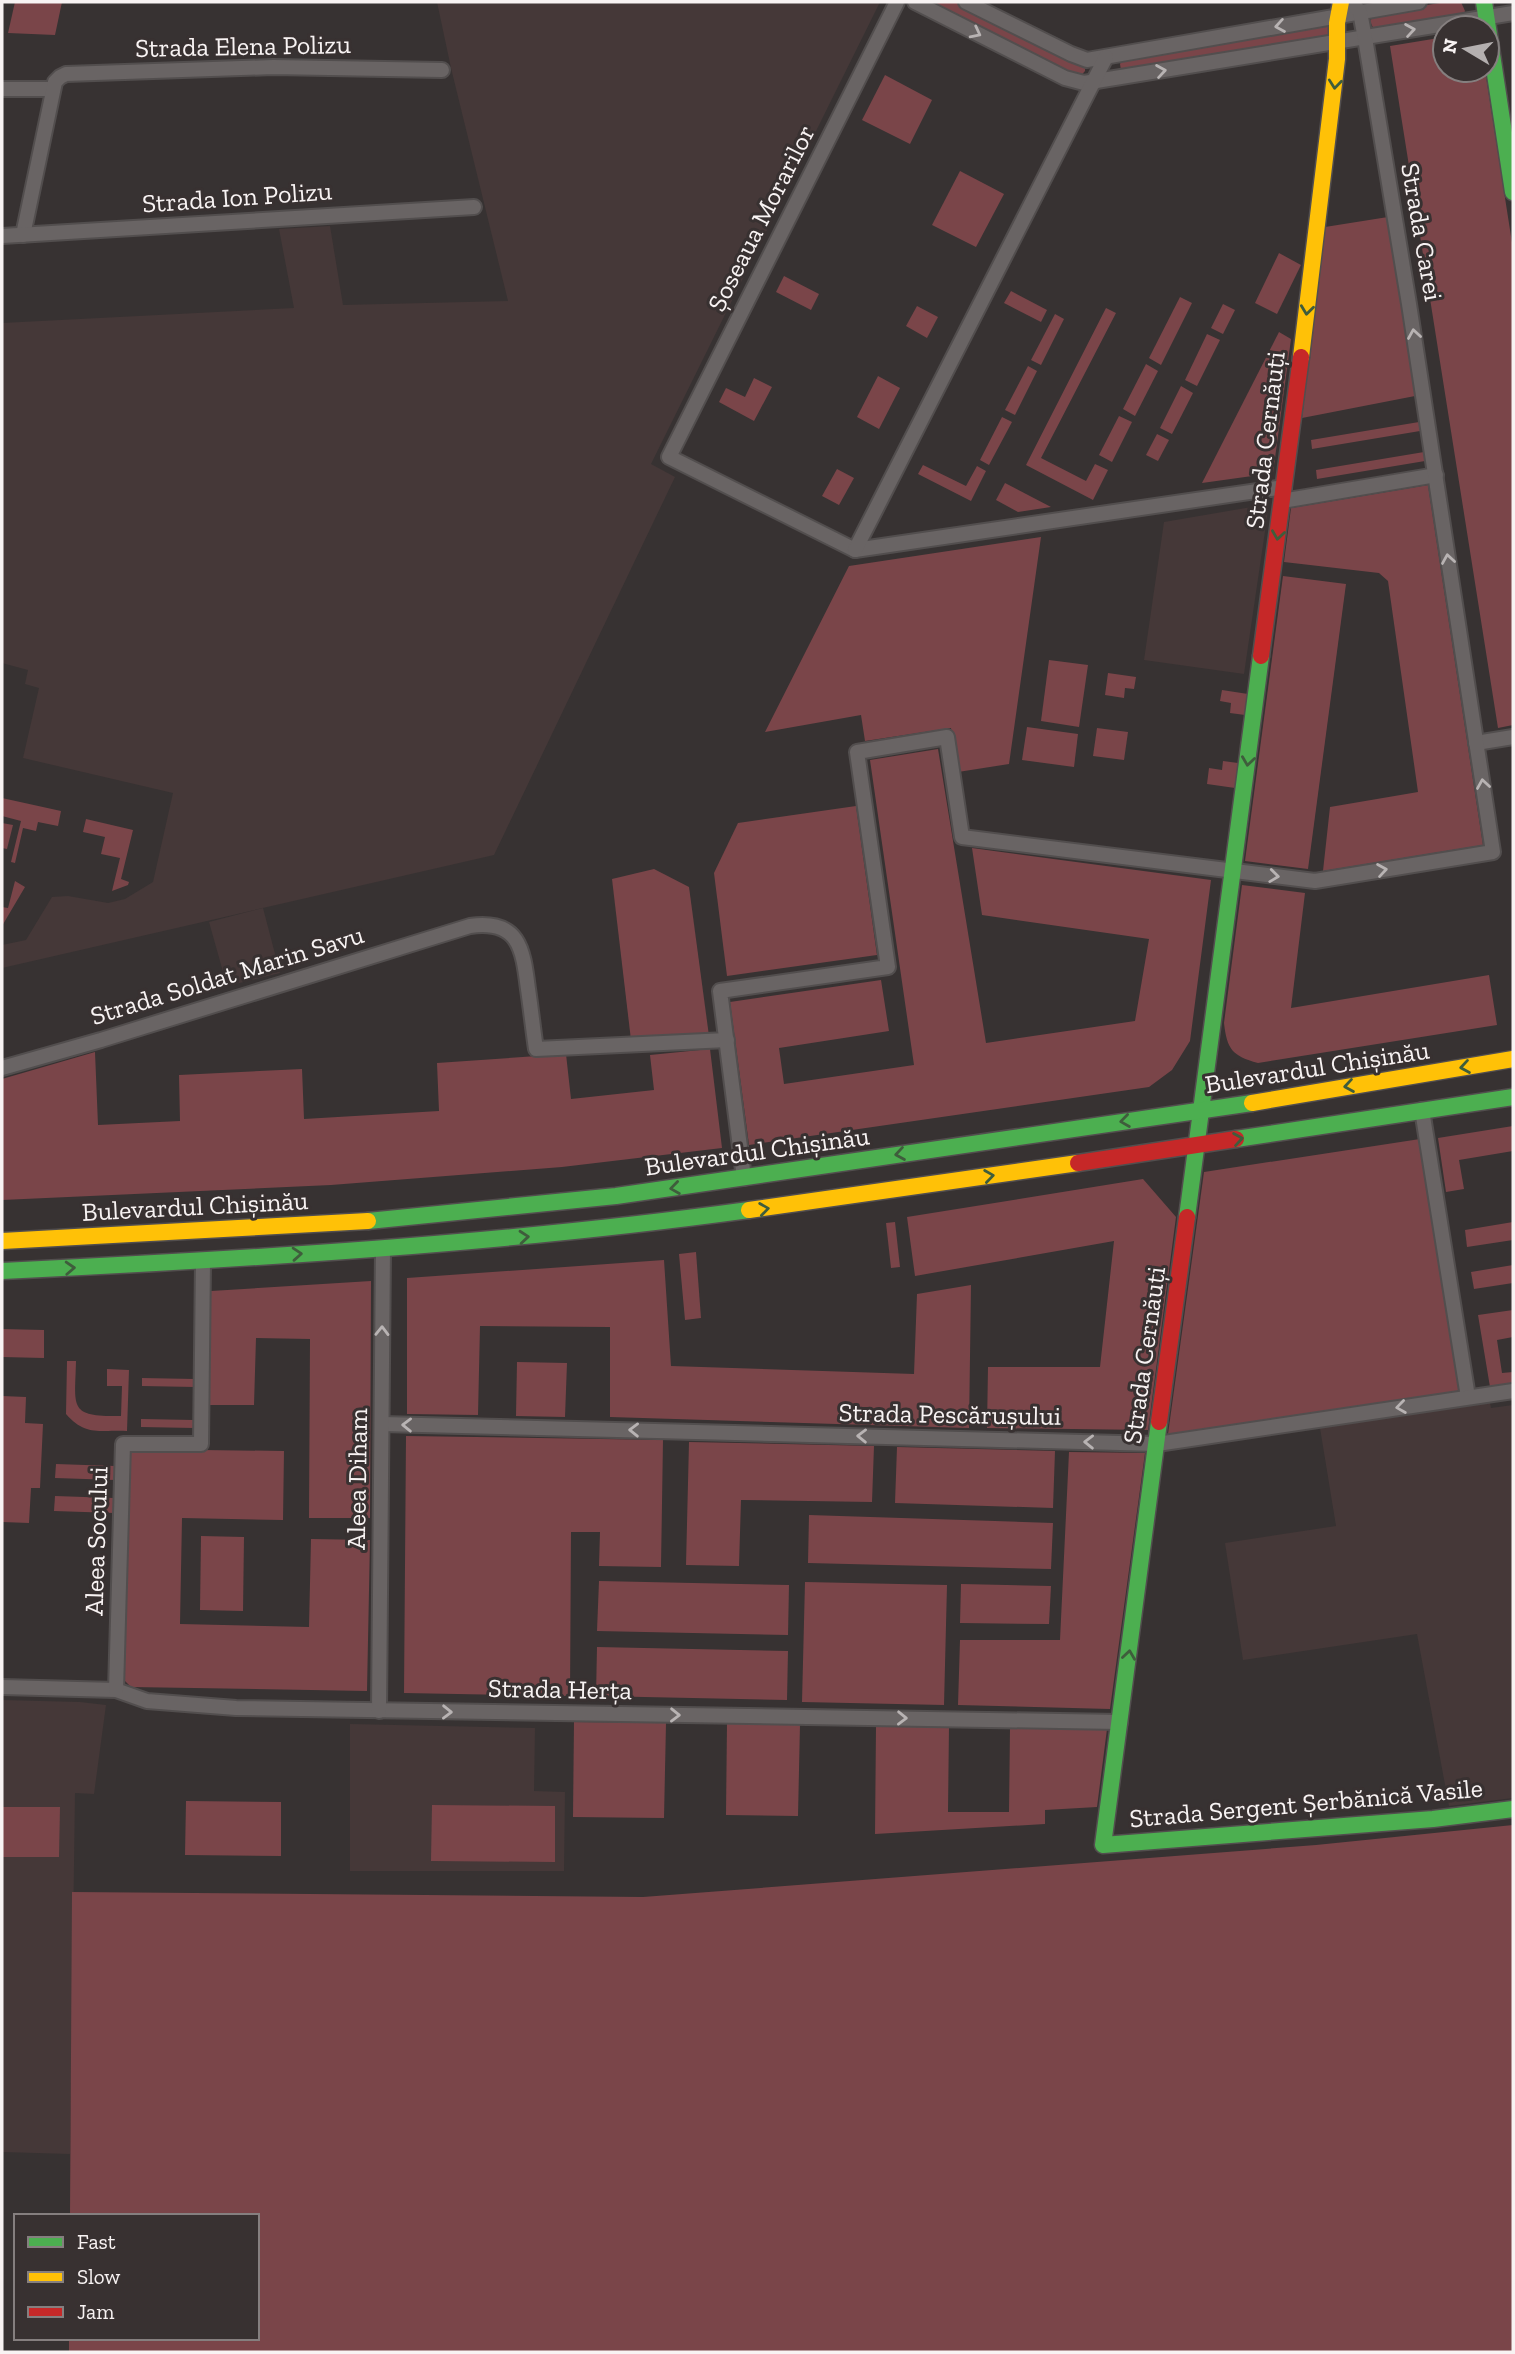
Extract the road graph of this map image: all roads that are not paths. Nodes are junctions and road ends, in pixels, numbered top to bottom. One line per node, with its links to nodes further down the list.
1 (897, 2): 22 (street, Șoseaua Morarilor)
2 (915, 2): 13 (street, one-way to 13)
3 (966, 2): 11 (street)
4 (1419, 2): 5 (street)
5 (1355, 7): 6 (street); 9 (street, Strada Carei)
6 (1338, 9): 10 (main road, Strada Cernăuți); 11 (street, one-way to 11)
7 (1485, 10): 8 (street); 9 (street, one-way to 7); 16 (main road)
8 (1513, 13)
9 (1365, 38): 10 (street); 20 (street, Strada Carei, one-way to 9)
10 (1339, 42): 13 (street, one-way to 10); 21 (main road, Strada Cernăuți, one-way to 21)
11 (1107, 57): 13 (street)
12 (442, 70): 15 (street, Strada Elena Polizu)
13 (1094, 82): 22 (street)
14 (2, 89): 15 (street, Strada Elena Polizu)
15 (53, 89): 18 (street)
16 (1513, 192)
17 (474, 207): 18 (street, Strada Ion Polizu)
18 (23, 235): 19 (street, Strada Ion Polizu)
19 (2, 236)
20 (1436, 475): 21 (street); 24 (street, Strada Carei, one-way to 20)
21 (1283, 494): 22 (street); 25 (main road, Strada Cernăuți, one-way to 25)
22 (855, 550)
23 (1513, 737): 24 (street)
24 (1476, 743): 25 (street, Strada Carei, one-way to 24)
25 (1233, 871): 26 (street); 31 (main road, Strada Cernăuți)
26 (727, 1040): 28 (street, Strada Soldat Marin Savu); 33 (street)
27 (1513, 1059): 31 (main road, Bulevardul Chișinău, one-way to 31)
28 (2, 1068)
29 (1513, 1097): 30 (main road, Bulevardul Chișinău)
30 (1422, 1110): 32 (main road, Bulevardul Chișinău, one-way to 30); 39 (street)
31 (1201, 1111): 32 (main road, Strada Cernăuți); 33 (main road, Bulevardul Chișinău, one-way to 33)
32 (1197, 1145): 35 (main road, Bulevardul Chișinău, one-way to 32); 41 (main road, Strada Cernăuți)
33 (744, 1178): 34 (main road, Bulevardul Chișinău, one-way to 34)
34 (2, 1241)
35 (383, 1248): 36 (main road, Bulevardul Chișinău, one-way to 35); 40 (street, Aleea Diham, one-way to 35)
36 (203, 1261): 37 (main road, Bulevardul Chișinău, one-way to 36); 43 (street, Aleea Socului)
37 (2, 1271)
38 (1513, 1391): 39 (street, Strada Pescărușului)
39 (1468, 1397): 41 (street, Strada Pescărușului, one-way to 41)
40 (382, 1424): 41 (street, Strada Pescărușului, one-way to 40); 44 (street, Aleea Diham)
41 (1157, 1444): 45 (main road, Strada Cernăuți, one-way to 41)
42 (2, 1687): 43 (street, Strada Herța)
43 (116, 1690): 44 (street, Strada Herța)
44 (379, 1711): 45 (street, Strada Herța, one-way to 45)
45 (1120, 1722): 47 (main road, Strada Cernăuți)
46 (1513, 1809): 47 (main road, Strada Sergent Șerbănică Vasile)
47 (1103, 1845)

